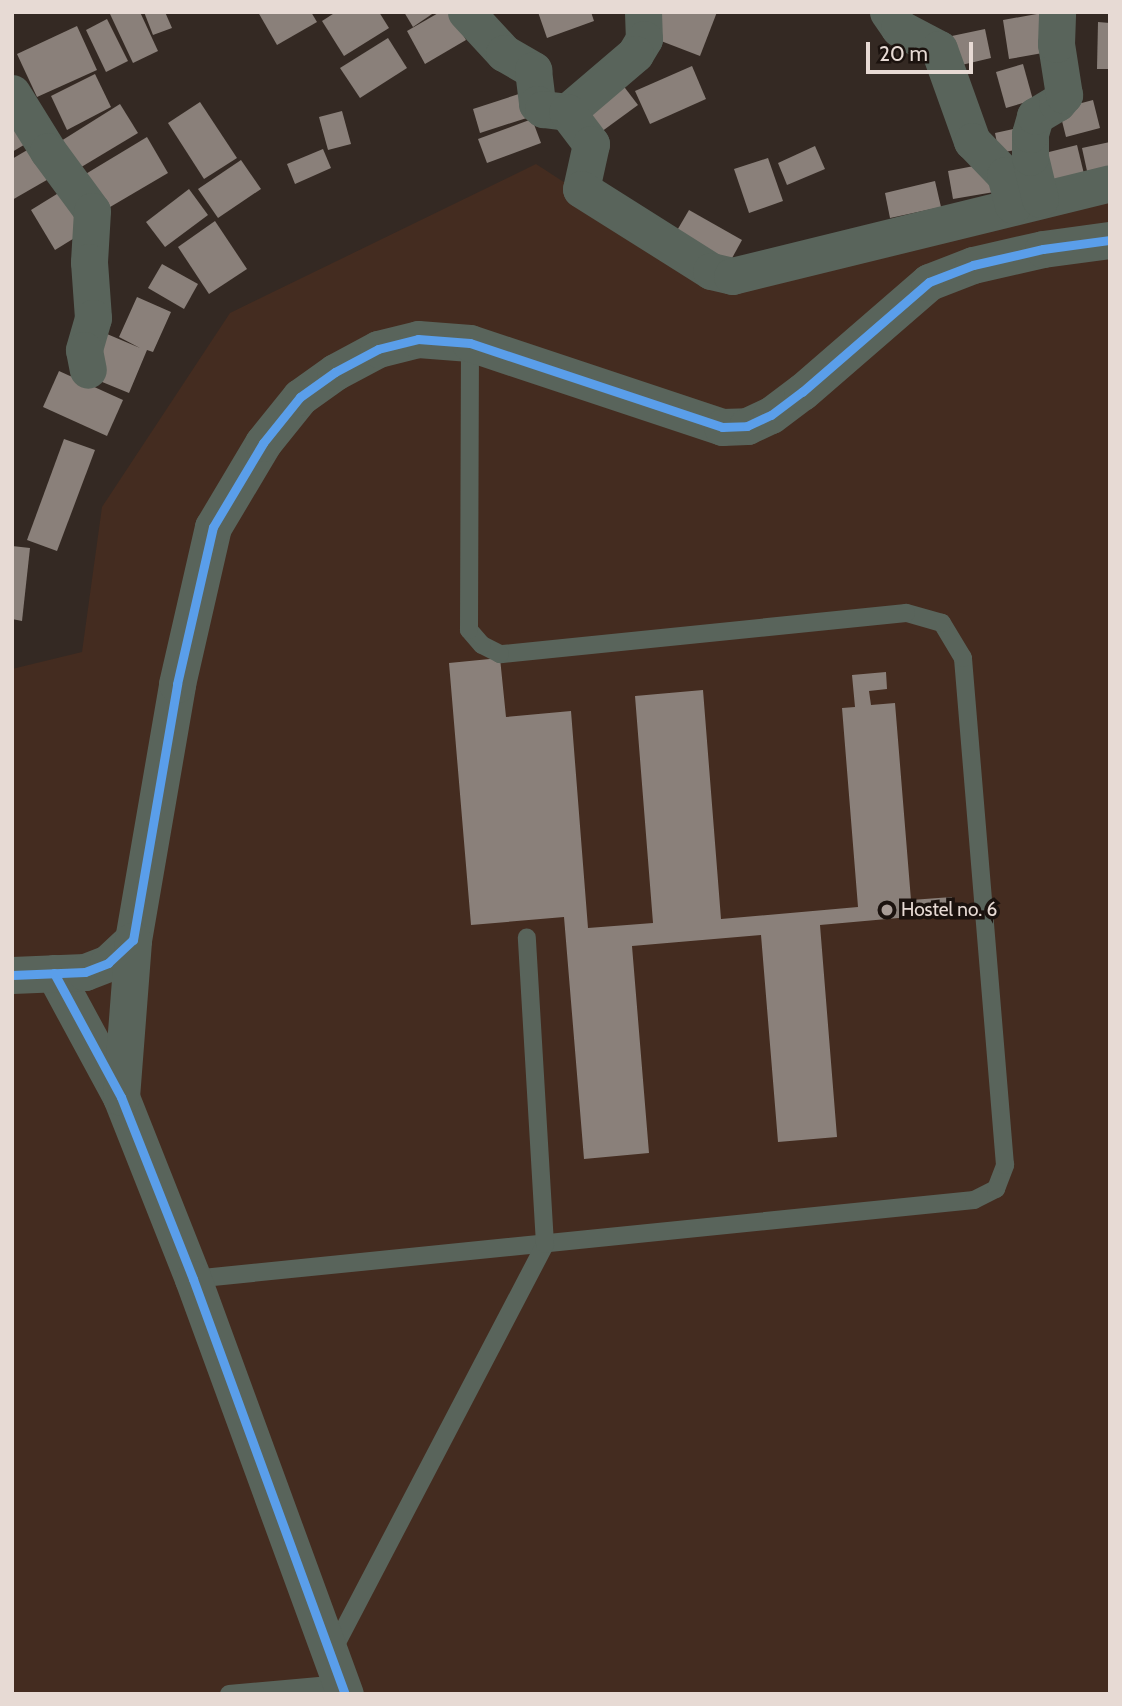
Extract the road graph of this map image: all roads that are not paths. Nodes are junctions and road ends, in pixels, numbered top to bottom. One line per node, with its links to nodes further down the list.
1 (466, 12): 6 (street)
2 (643, 12): 6 (street)
3 (888, 12): 8 (street)
4 (1057, 12): 8 (street)
5 (12, 93): 11 (street)
6 (568, 111): 8 (street)
7 (1110, 183): 8 (street)
8 (1027, 202)
9 (1110, 240): 10 (street)
10 (470, 343): 13 (street); 17 (lane)
11 (88, 370)
12 (527, 938): 17 (lane)
13 (132, 940): 14 (street); 16 (street)
14 (54, 973): 15 (street); 16 (street)
15 (12, 975)
16 (121, 1097): 18 (street)
17 (545, 1244): 18 (lane); 19 (lane)
18 (193, 1279): 19 (street)
19 (339, 1677): 20 (lane)
20 (229, 1694)

